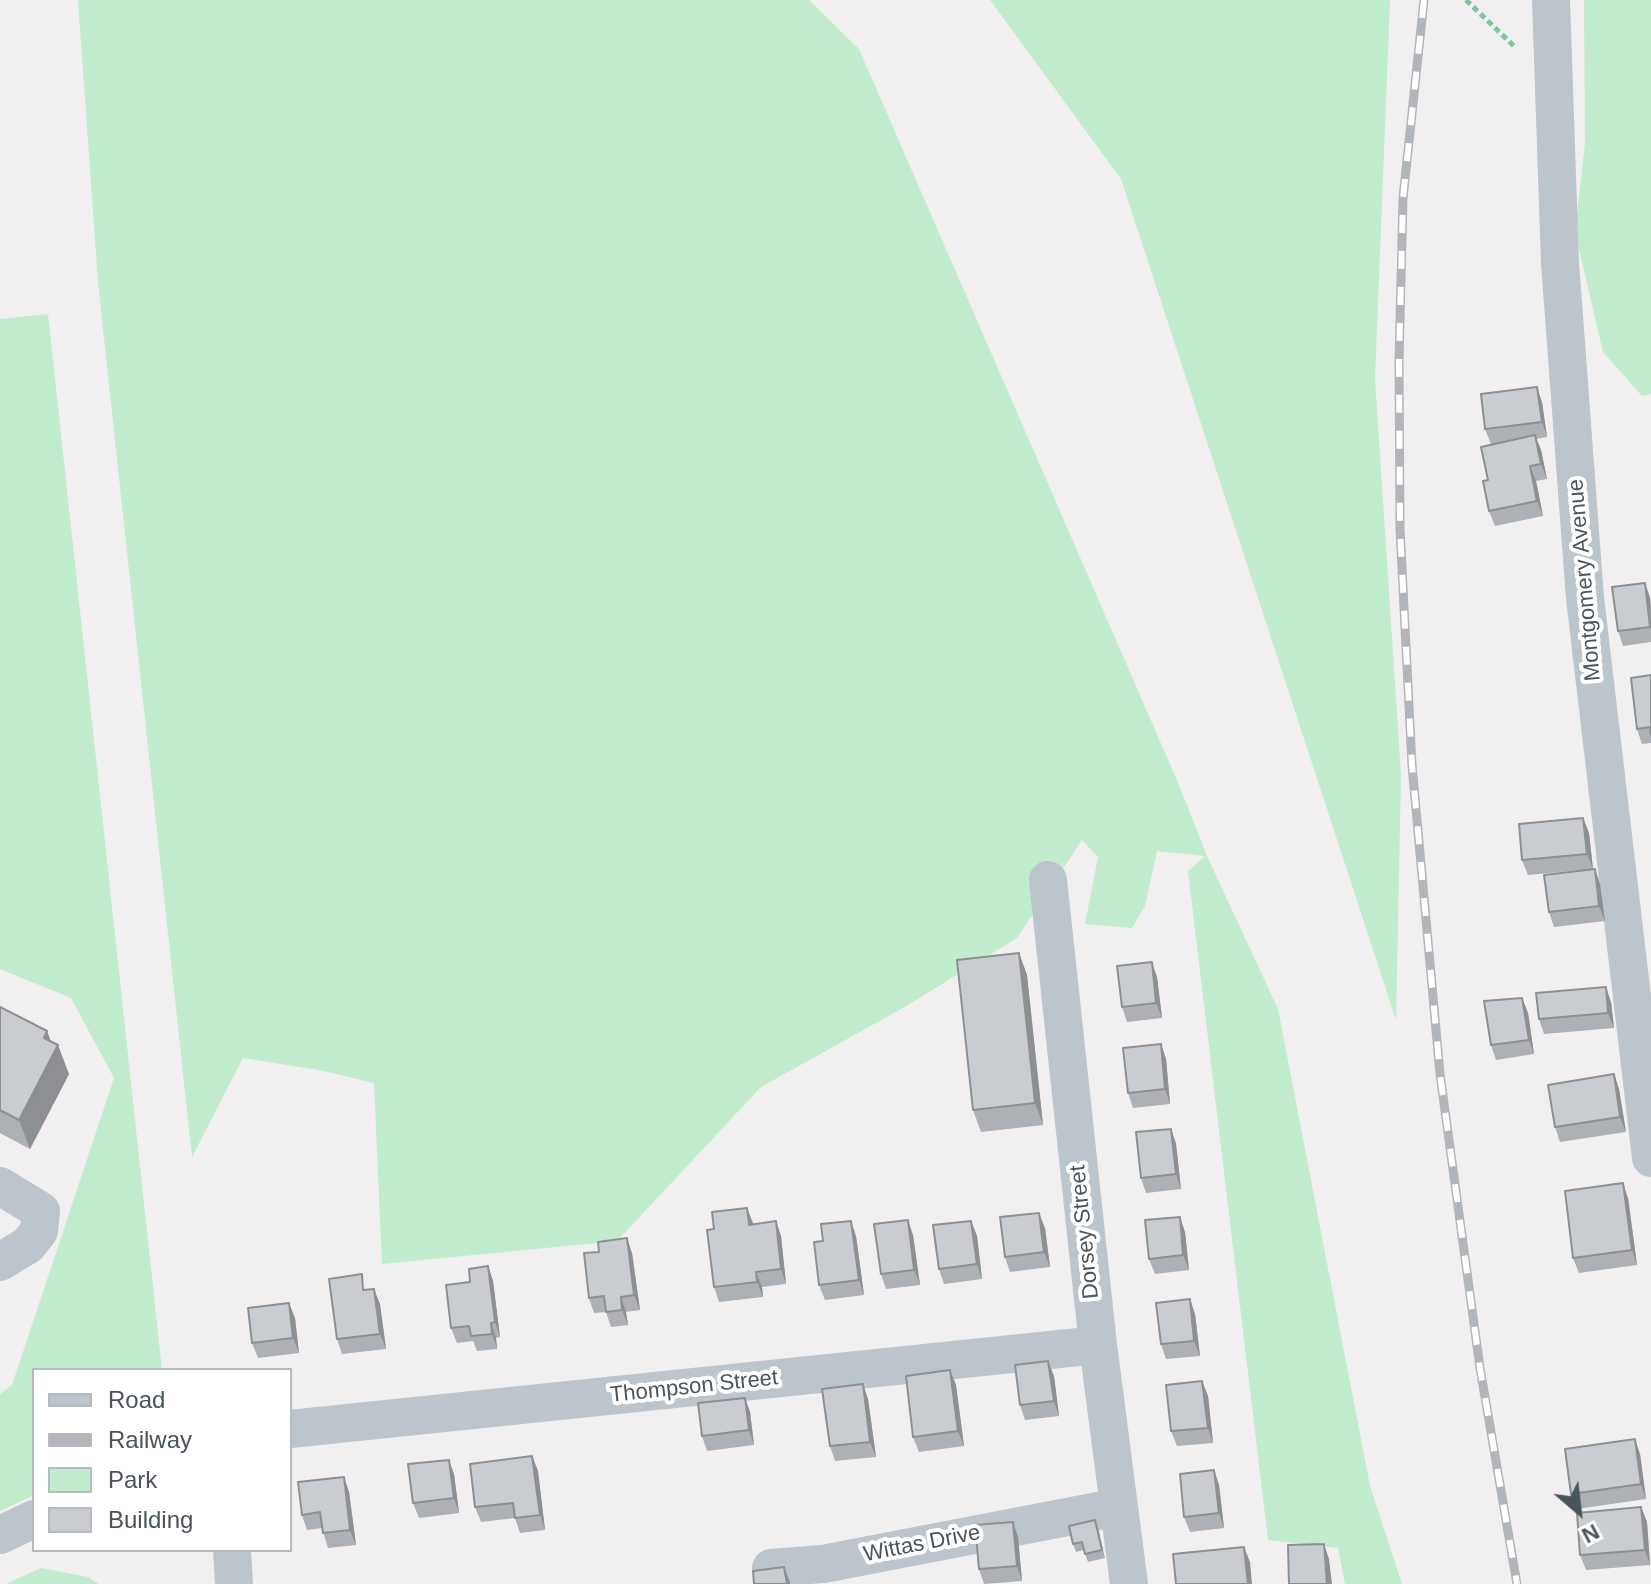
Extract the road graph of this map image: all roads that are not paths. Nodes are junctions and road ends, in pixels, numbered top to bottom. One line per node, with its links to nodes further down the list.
1 (1551, 0): 3 (street, Montgomery Avenue)
2 (1048, 880): 6 (street, Dorsey Street)
3 (1651, 1158)
4 (0, 1186): 5 (street)
5 (0, 1262)
6 (1098, 1345): 7 (street, Thompson Street); 8 (street, Dorsey Street)
7 (292, 1429)
8 (1119, 1507): 12 (street, Wittas Drive); 14 (street, Dorsey Street)
9 (32, 1520): 10 (street)
10 (0, 1535)
11 (232, 1552): 13 (street)
12 (771, 1568)
13 (234, 1584)
14 (1129, 1584)

